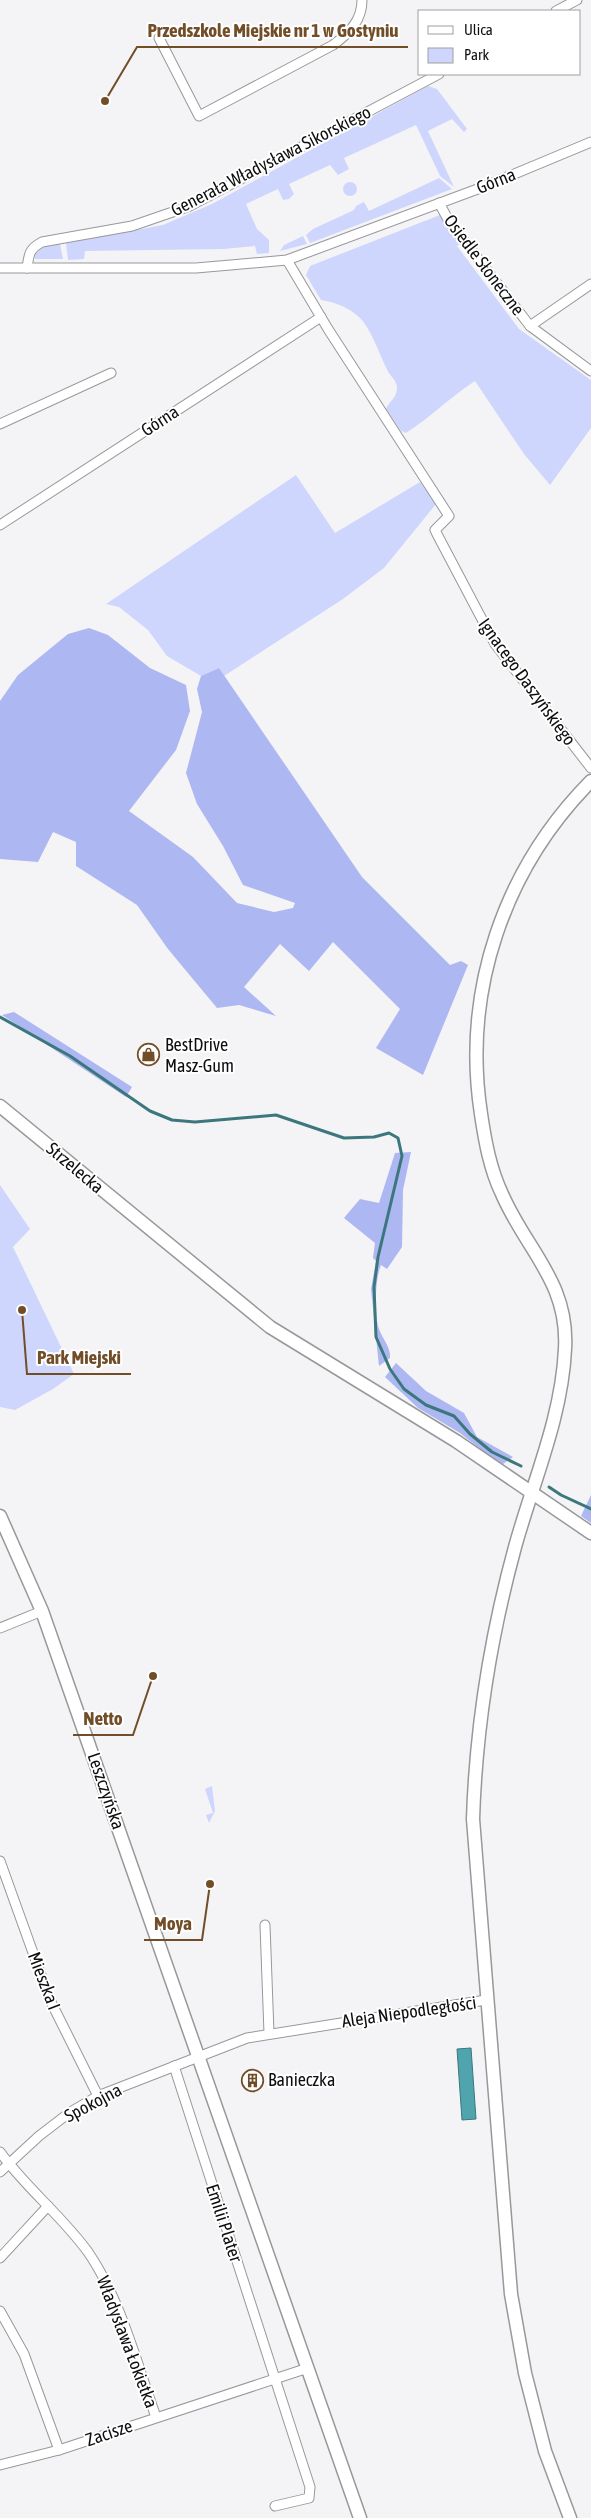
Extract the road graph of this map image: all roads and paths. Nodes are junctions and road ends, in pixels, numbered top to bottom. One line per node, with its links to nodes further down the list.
1 (362, 0): 4 (street)
2 (577, 0): 3 (street)
3 (558, 10)
4 (159, 38)
5 (436, 75): 10 (street, Generała Władysława Sikorskiego)
6 (591, 142): 7 (street, Górna)
7 (439, 203): 8 (street, Górna); 13 (street, Osiedle Słoneczne)
8 (287, 260): 10 (street); 12 (street)
9 (0, 268): 10 (street)
10 (28, 268)
11 (591, 284): 13 (street, Osiedle Słoneczne)
12 (320, 317): 17 (street, Górna); 18 (street, Ignacego Daszyńskiego)
13 (530, 326): 14 (street, Osiedle Słoneczne)
14 (591, 371)
15 (111, 373): 16 (street)
16 (0, 424)
17 (0, 525)
18 (591, 768)
19 (591, 781): 21 (street, Aleja Niepodległości)
20 (0, 1106): 21 (street, Strzelecka)
21 (533, 1494): 23 (street, Strzelecka); 28 (street, Aleja Niepodległości)
22 (0, 1516): 24 (street, Leszczyńska)
23 (591, 1533)
24 (42, 1611): 25 (street); 30 (street, Leszczyńska)
25 (0, 1628)
26 (0, 1862): 32 (street, Mieszka I)
27 (265, 1926): 29 (street)
28 (486, 2000): 29 (street, Aleja Niepodległości); 46 (street)
29 (269, 2032): 30 (street, Aleja Niepodległości)
30 (200, 2057): 31 (street, Spokojna); 39 (street, Leszczyńska)
31 (174, 2066): 32 (street, Spokojna); 40 (street, Emilii Plater)
32 (98, 2096): 34 (street, Spokojna)
33 (0, 2152): 34 (street, Władysława Łokietka)
34 (8, 2163): 35 (street, Spokojna); 36 (street, Władysława Łokietka)
35 (0, 2172)
36 (48, 2206): 37 (street); 41 (street, Władysława Łokietka)
37 (0, 2258)
38 (0, 2311): 42 (street)
39 (308, 2368): 40 (street, Zacisze); 45 (street, Leszczyńska)
40 (274, 2380): 41 (street, Zacisze); 44 (street)
41 (156, 2417): 42 (street, Zacisze)
42 (59, 2450): 43 (street, Zacisze)
43 (0, 2466)
44 (275, 2506)
45 (360, 2518)
46 (570, 2518)

